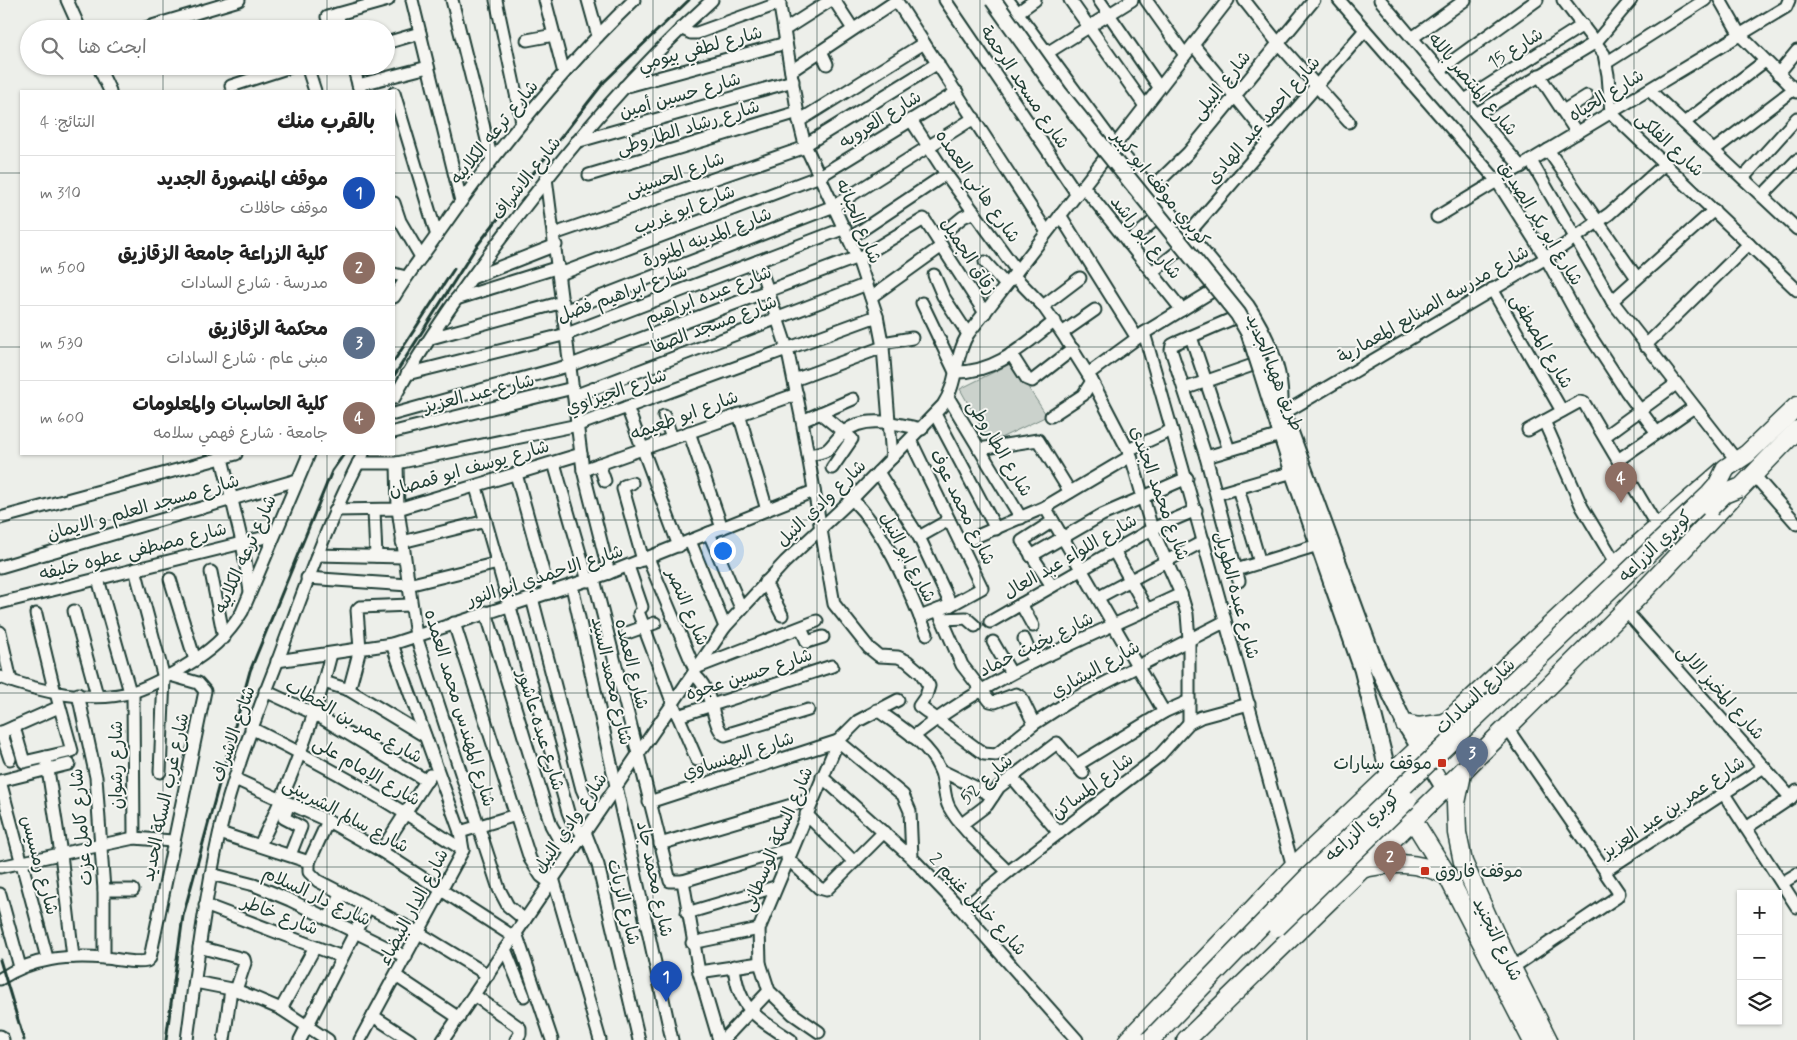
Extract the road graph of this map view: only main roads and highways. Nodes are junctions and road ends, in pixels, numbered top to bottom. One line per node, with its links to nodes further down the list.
1 (993, 0): 3 (main road, كوبري موقف ابو كبير, bridge)
2 (1003, 0): 3 (main road, كوبري موقف ابو كبير)
3 (1261, 367): 5 (main road, كوبري موقف ابو كبير)
4 (1797, 406): 7 (highway, شارع السادات)
5 (1280, 411): 10 (main road, طريق ههيا الجديد); 13 (main road, طريق ههيا الجديد)
6 (1797, 430): 8 (highway)
7 (1731, 464): 9 (highway, شارع السادات); 21 (highway, كوبري الزراعه, bridge)
8 (1739, 488): 12 (highway); 22 (highway, كوبري الزراعه, bridge)
9 (1447, 722): 10 (highway); 11 (highway, شارع السادات)
10 (1405, 724): 11 (main road, طريق ههيا الجديد)
11 (1419, 748): 13 (highway, شارع السادات); 14 (main road, طريق ههيا الجديد)
12 (1462, 774): 14 (highway); 16 (highway, شارع التجنيد)
13 (1389, 776): 15 (main road, طريق ههيا الجديد); 20 (highway, شارع السادات)
14 (1445, 790): 15 (highway)
15 (1413, 820): 17 (highway, شارع التجنيد); 18 (highway)
16 (1460, 846): 17 (highway); 25 (highway, شارع التجنيد)
17 (1438, 858): 19 (highway, شارع التجنيد)
18 (1360, 869): 19 (highway); 23 (highway)
19 (1448, 875): 24 (highway, شارع التجنيد)
20 (1128, 1040)
21 (1150, 1040)
22 (1166, 1040)
23 (1186, 1040)
24 (1532, 1040)
25 (1548, 1040)

